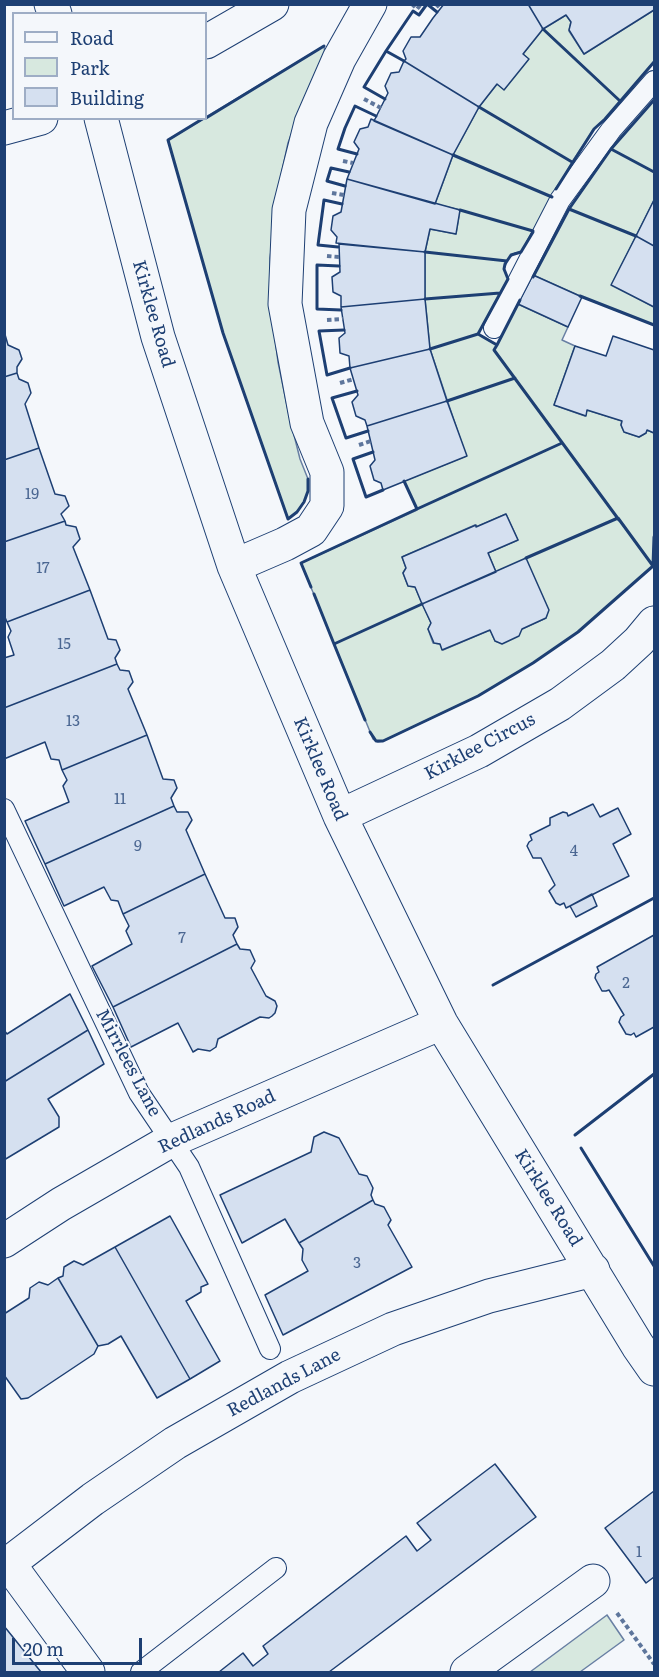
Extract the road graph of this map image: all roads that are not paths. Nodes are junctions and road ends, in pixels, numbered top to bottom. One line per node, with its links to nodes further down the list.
1 (272, 4): 3 (street)
2 (370, 4): 9 (street)
3 (207, 41)
4 (654, 81): 8 (lane)
5 (34, 120): 7 (street)
6 (102, 120): 9 (street, Kirklee Road)
7 (4, 128)
8 (494, 328)
9 (234, 566): 14 (street, Kirklee Road)
10 (654, 623): 12 (street, Kirklee Circus)
11 (654, 642): 12 (street, Kirklee Circus)
12 (613, 665): 14 (street, Kirklee Circus)
13 (4, 809): 16 (lane, Mirrlees Lane)
14 (340, 816): 15 (street, Kirklee Road)
15 (441, 1023): 16 (street, Redlands Road); 18 (street, Kirklee Road)
16 (170, 1141): 17 (street, Redlands Road); 19 (lane, Mirrlees Lane)
17 (4, 1241)
18 (593, 1270): 20 (street, Kirklee Road); 21 (street, Redlands Lane)
19 (270, 1348)
20 (654, 1370)
21 (7, 1566): 24 (street, Redlands Lane)
22 (276, 1568): 25 (lane)
23 (593, 1581): 26 (street)
24 (88, 1672)
25 (141, 1672)
26 (467, 1672)

